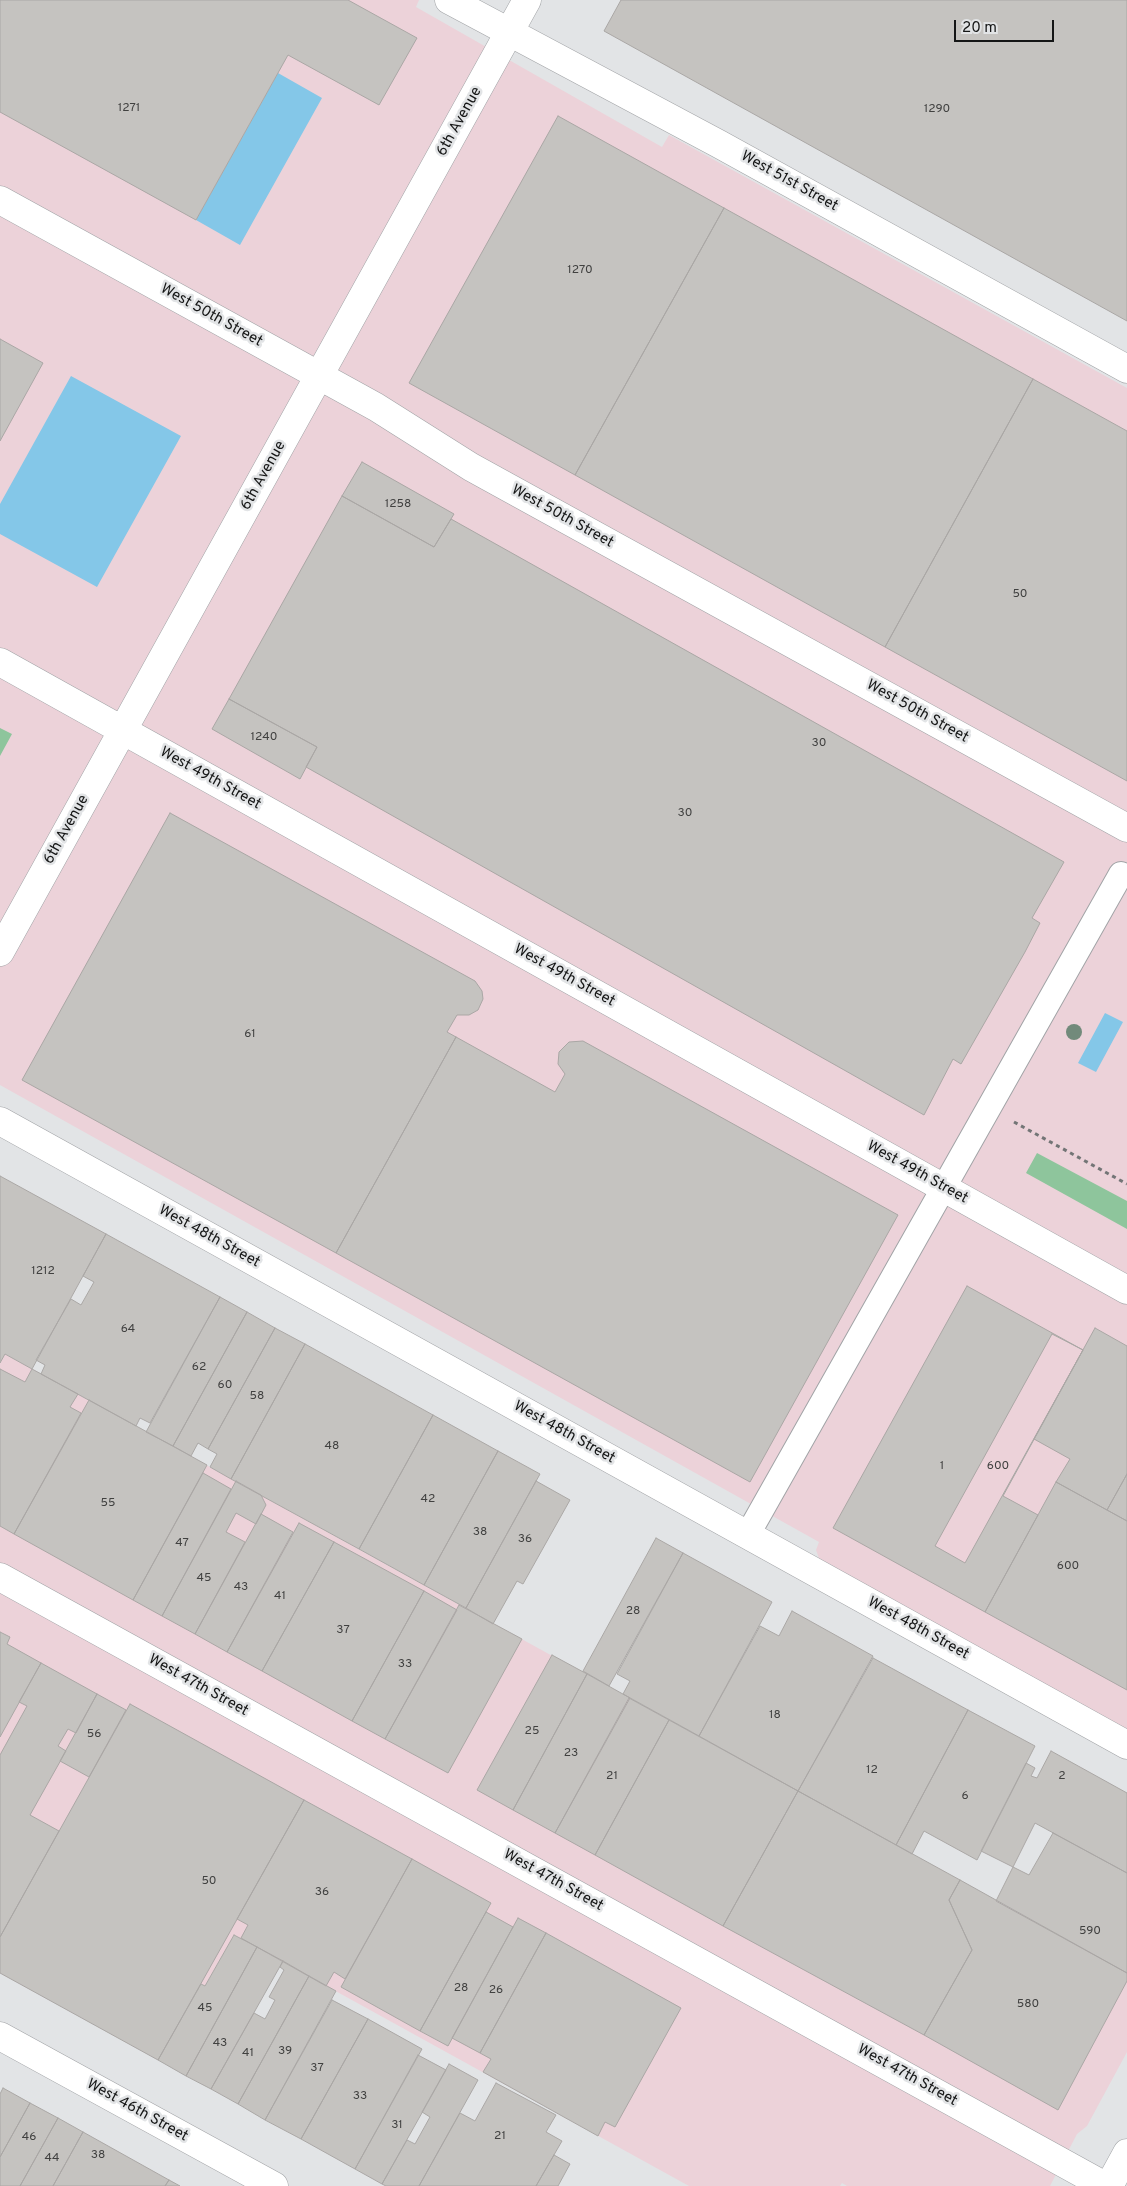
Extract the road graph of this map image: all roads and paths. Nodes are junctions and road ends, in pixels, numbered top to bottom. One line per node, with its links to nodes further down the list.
1 (449, 0): 3 (main road, West 51st Street)
2 (527, 0): 3 (main road, 6th Avenue)
3 (508, 33): 5 (main road, West 51st Street); 6 (main road, 6th Avenue)
4 (0, 200): 6 (main road, West 50th Street)
5 (1127, 369)
6 (320, 376): 8 (main road, 6th Avenue); 9 (main road, West 50th Street)
7 (0, 662): 8 (main road, West 49th Street)
8 (122, 731): 11 (main road, 6th Avenue); 15 (main road, West 49th Street)
9 (1127, 828)
10 (1121, 874): 12 (street)
11 (0, 952)
12 (989, 1108): 14 (path); 15 (street)
13 (0, 1121): 17 (main road, West 48th Street)
14 (1127, 1184)
15 (944, 1188): 16 (main road, West 49th Street); 17 (street)
16 (1127, 1290)
17 (748, 1534): 19 (main road, West 48th Street)
18 (0, 1577): 23 (main road, West 47th Street)
19 (1127, 1746)
20 (0, 2036): 22 (main road, West 46th Street)
21 (1127, 2154): 24 (main road)
22 (274, 2186)
23 (1104, 2186)
24 (1109, 2186)

